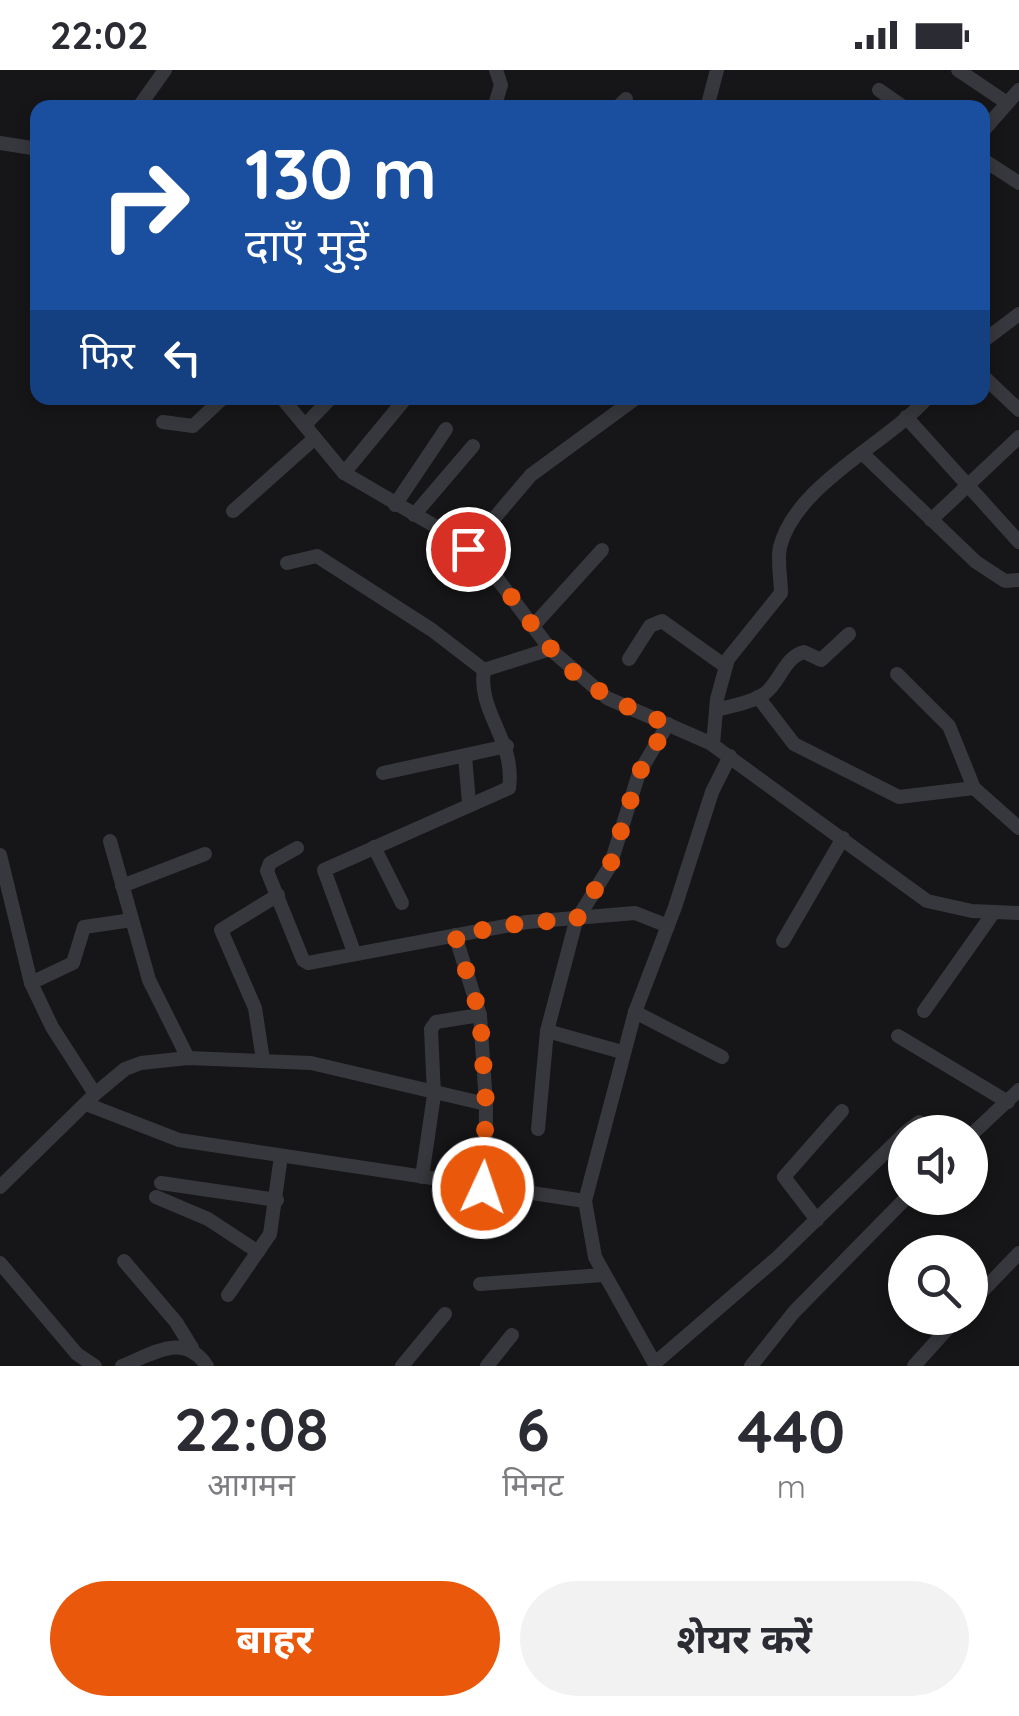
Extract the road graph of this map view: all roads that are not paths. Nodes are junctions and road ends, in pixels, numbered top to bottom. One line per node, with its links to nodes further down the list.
1 (165, 70): 7 (street)
2 (496, 70): 8 (street)
3 (717, 70): 9 (street)
4 (958, 70): 11 (street)
5 (879, 90): 10 (street)
6 (1019, 90): 11 (street)
7 (144, 100)
8 (497, 100)
9 (709, 100)
10 (893, 100)
11 (1007, 104): 12 (street)
12 (990, 123)
13 (0, 143): 14 (street)
14 (30, 149)
15 (990, 164): 16 (street)
16 (1019, 184)
17 (1019, 314): 18 (street)
18 (990, 336)
19 (990, 383): 26 (street)
20 (216, 405): 28 (street)
21 (288, 405): 29 (street)
22 (325, 405): 29 (street)
23 (399, 405): 35 (street)
24 (626, 405): 42 (street)
25 (919, 405): 27 (street)
26 (1019, 410)
27 (906, 416): 34 (street); 36 (street)
28 (163, 422)
29 (304, 425): 32 (street)
30 (446, 429): 37 (street)
31 (1019, 437): 36 (street)
32 (315, 438): 35 (street); 38 (street)
33 (472, 446): 39 (street)
34 (862, 453): 40 (street); 50 (street)
35 (344, 473): 37 (street)
36 (969, 487): 40 (street); 41 (street)
37 (395, 504): 39 (street)
38 (233, 511)
39 (414, 515): 42 (street)
40 (931, 520): 45 (street)
41 (1019, 542)
42 (468, 549): 46 (street)
43 (602, 550): 46 (street)
44 (286, 563): 51 (street)
45 (1019, 580)
46 (534, 625): 48 (street)
47 (849, 634): 53 (street)
48 (550, 649): 51 (street); 55 (street)
49 (629, 659): 50 (street)
50 (725, 666): 54 (street)
51 (484, 670): 57 (street)
52 (898, 674): 61 (street)
53 (758, 698): 54 (street); 61 (street)
54 (716, 710): 56 (street)
55 (668, 724): 56 (street); 76 (street)
56 (713, 745): 59 (street)
57 (507, 746): 58 (street); 62 (street)
58 (466, 756): 60 (street); 62 (street)
59 (730, 756): 64 (street); 77 (street)
60 (383, 773)
61 (974, 788): 63 (street)
62 (469, 803): 66 (street)
63 (1019, 828)
64 (843, 838): 73 (street); 79 (street)
65 (110, 841): 70 (street)
66 (374, 846): 72 (street); 80 (street)
67 (297, 848): 71 (street)
68 (205, 854): 70 (street)
69 (0, 855): 81 (street)
70 (122, 886): 75 (street)
71 (278, 895): 80 (street); 90 (street)
72 (402, 903)
73 (994, 912): 74 (street); 82 (street)
74 (1019, 913)
75 (132, 920): 81 (street); 88 (street)
76 (576, 920): 77 (street); 78 (street); 85 (street)
77 (668, 926): 83 (street)
78 (455, 935): 80 (street); 84 (street)
79 (783, 941)
80 (354, 952)
81 (31, 982): 93 (street)
82 (924, 1011)
83 (635, 1012): 87 (street); 89 (street)
84 (480, 1015): 91 (street); 94 (street)
85 (547, 1032): 87 (street); 97 (street)
86 (898, 1036): 92 (street)
87 (622, 1052): 104 (street)
88 (188, 1058): 90 (street); 93 (street)
89 (722, 1058)
90 (263, 1060): 91 (street)
91 (434, 1095): 94 (street); 100 (street)
92 (1014, 1096): 96 (street)
93 (90, 1099): 99 (street); 101 (street)
94 (486, 1104): 102 (street)
95 (842, 1112): 106 (street)
96 (988, 1120)
97 (538, 1129)
98 (888, 1151): 106 (street)
99 (282, 1156): 100 (street); 103 (street)
100 (422, 1177): 102 (street)
101 (0, 1187)
102 (483, 1188): 104 (street); 107 (street)
103 (277, 1200): 108 (street); 108 (street)
104 (586, 1202): 112 (street)
105 (889, 1215): 121 (street)
106 (817, 1220): 120 (street)
107 (485, 1228)
108 (258, 1252): 115 (street)
109 (1019, 1253): 114 (street)
110 (124, 1261): 119 (street)
111 (0, 1263): 122 (street)
112 (603, 1275): 113 (street); 120 (street)
113 (480, 1284)
114 (988, 1285)
115 (228, 1295)
116 (445, 1314): 125 (street)
117 (512, 1334): 126 (street)
118 (942, 1335): 127 (street)
119 (192, 1348): 123 (street); 124 (street)
120 (656, 1364)
121 (757, 1364)
122 (95, 1366)
123 (122, 1366)
124 (208, 1366)
125 (402, 1366)
126 (486, 1366)
127 (914, 1366)

